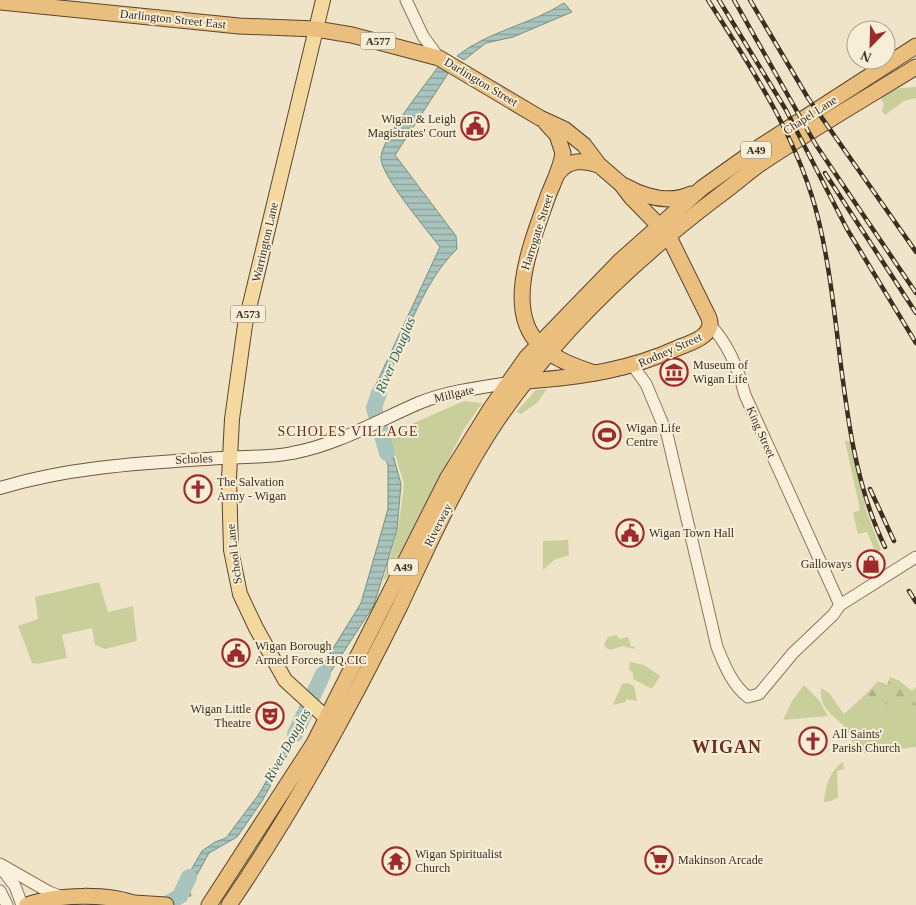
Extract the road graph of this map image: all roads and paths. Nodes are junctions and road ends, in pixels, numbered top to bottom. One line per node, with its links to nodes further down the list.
1 (323, 0): 4 (main road, A573)
2 (406, 0): 6 (street)
3 (0, 2): 4 (highway, Darlington Street East / A577)
4 (316, 29): 6 (highway, Darlington Street / A577); 21 (main road, Warrington Lane / A573)
5 (916, 46): 12 (highway, Chapel Lane / A49)
6 (448, 62): 8 (highway, Darlington Street / A577)
7 (912, 72): 13 (highway, Chapel Lane / A49)
8 (540, 118): 9 (highway, Darlington Street / A577); 10 (highway, Harrogate Street / A577)
9 (599, 165): 10 (highway); 11 (highway, Darlington Street / A577)
10 (556, 176): 15 (highway, Harrogate Street / A577)
11 (621, 184): 12 (highway, Darlington Street / A577); 13 (highway, Darlington Street / A577)
12 (702, 188): 13 (highway, Chapel Lane / A49)
13 (663, 230): 14 (highway, King Street / A577); 15 (highway, Riverway / A49)
14 (711, 326): 16 (highway, Rodney Street); 24 (street, King Street)
15 (545, 349): 17 (highway, Rodney Street); 18 (highway, Riverway / A49); 19 (highway, Riverway / A49)
16 (633, 366): 17 (highway, Rodney Street); 24 (street)
17 (596, 373): 18 (highway, Rodney Street)
18 (527, 380): 19 (main road, Millgate); 26 (highway, Riverway / A49)
19 (508, 383): 20 (main road, Millgate); 25 (highway, Riverway / A49)
20 (378, 422): 21 (main road, Scholes)
21 (230, 457): 22 (main road, Scholes); 25 (main road, School Lane / A573)
22 (0, 488)
23 (916, 556): 24 (street)
24 (840, 605)
25 (326, 718): 26 (main road, A573); 30 (highway, Riverway / A49)
26 (338, 728): 31 (highway, Riverway / A49)
27 (0, 865): 29 (street); 35 (street)
28 (0, 891): 34 (street)
29 (64, 897): 32 (highway); 36 (highway)
30 (213, 898): 37 (highway, Riverway / A49)
31 (232, 902)
32 (136, 904): 33 (highway)
33 (162, 904)
34 (7, 905)
35 (22, 905)
36 (27, 905)
37 (200, 905)

